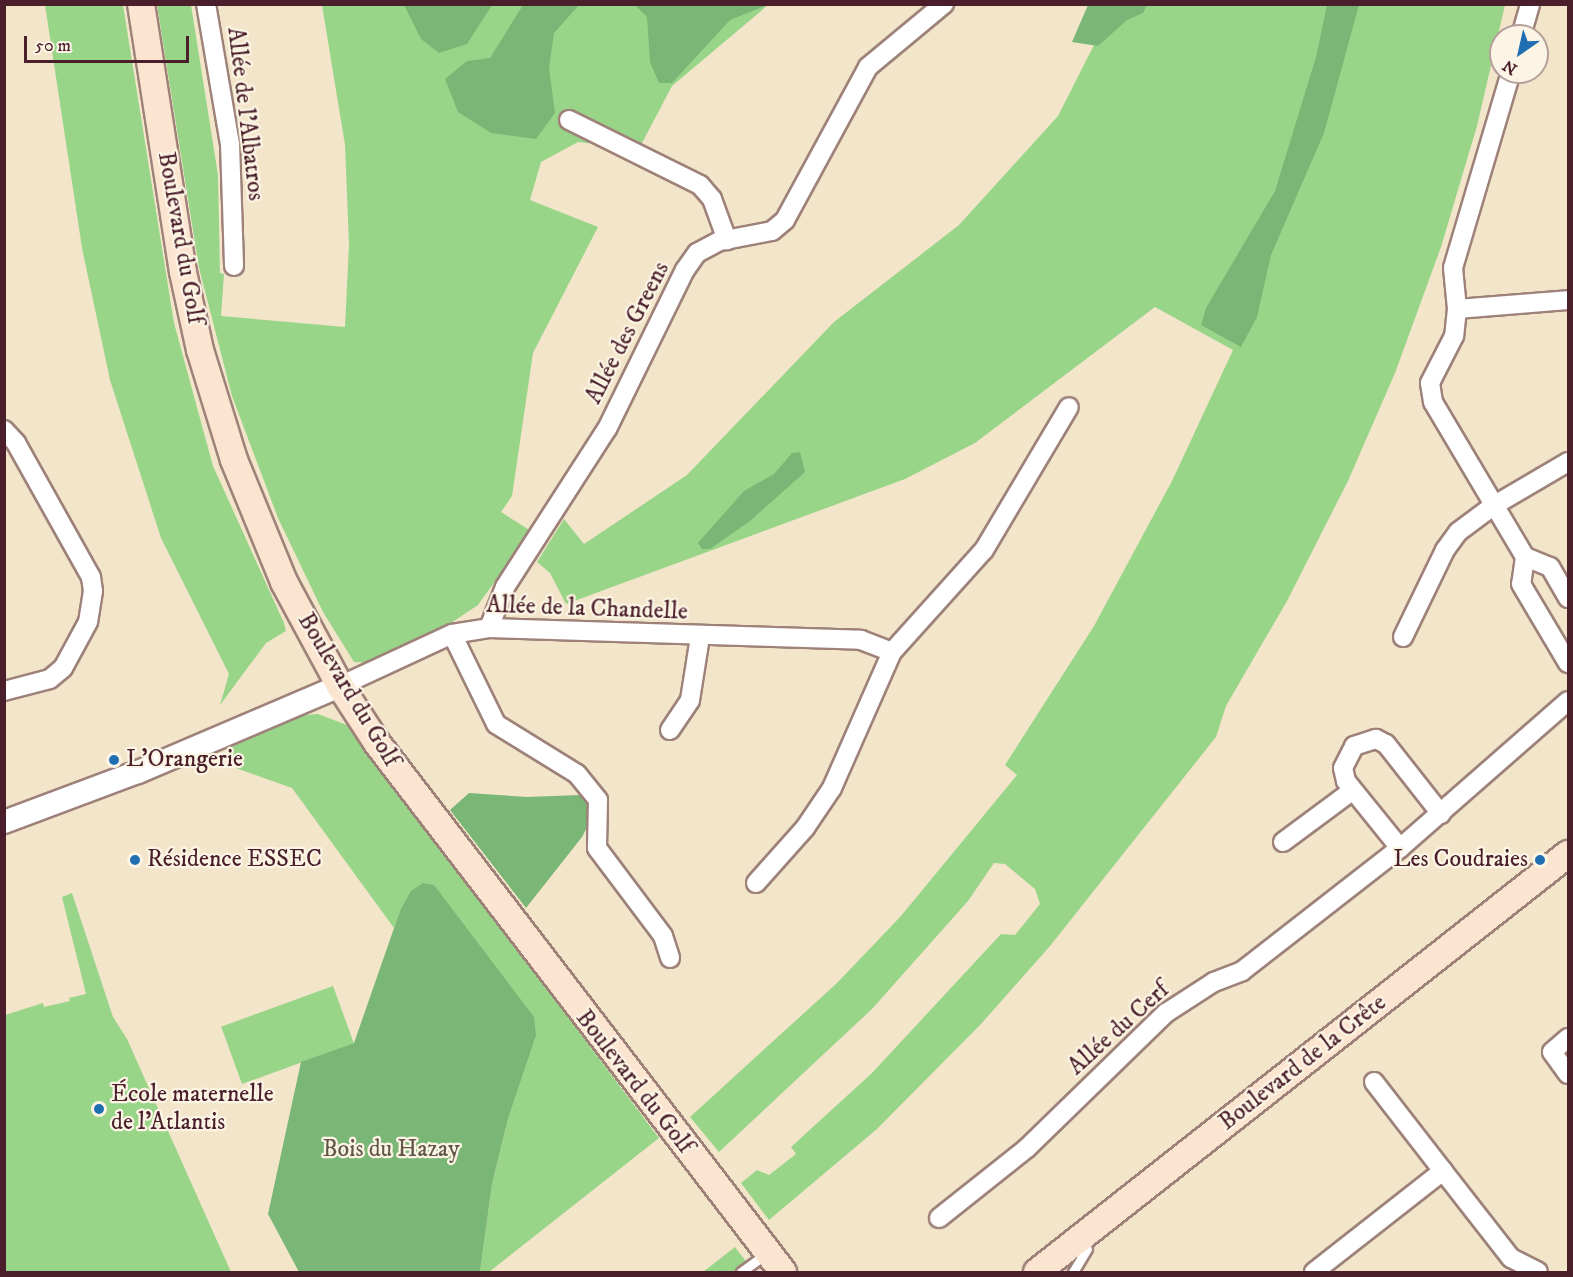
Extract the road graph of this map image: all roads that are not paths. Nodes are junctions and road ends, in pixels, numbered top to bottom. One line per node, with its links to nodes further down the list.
1 (141, 4): 24 (main road, Boulevard du Golf)
2 (206, 4): 9 (street, Allée de l'Albatros)
3 (944, 4): 8 (street, Allée des Greens)
4 (1530, 4): 5 (street)
5 (1524, 24)
6 (1507, 84): 11 (street)
7 (568, 120): 8 (street)
8 (727, 240): 18 (street, Allée des Greens)
9 (234, 266)
10 (1569, 300): 11 (street)
11 (1457, 309): 15 (street)
12 (1069, 406): 22 (street)
13 (4, 430): 25 (street)
14 (1569, 462): 15 (street)
15 (1493, 506): 16 (street); 21 (street)
16 (1526, 557): 17 (street); 23 (street)
17 (1569, 598)
18 (489, 628): 19 (street, Allée de la Chandelle); 20 (street, Allée de la Chandelle)
19 (452, 634): 24 (street, Allée de la Chandelle); 36 (street)
20 (700, 637): 22 (street, Allée de la Chandelle); 27 (street, Allée de la Chandelle)
21 (1403, 637)
22 (892, 652): 35 (street)
23 (1569, 663)
24 (340, 686): 30 (street); 43 (main road, Boulevard du Golf)
25 (4, 692)
26 (1569, 701): 29 (street, Allée du Cerf)
27 (670, 730)
28 (1352, 791): 29 (street); 31 (street); 32 (street)
29 (1441, 814): 32 (street, Allée du Cerf)
30 (4, 822)
31 (1283, 842)
32 (1400, 848): 41 (street, Allée du Cerf)
33 (1569, 854): 45 (main road, Boulevard de la Crête)
34 (1569, 873): 42 (main road, Boulevard de la Crête)
35 (756, 883)
36 (670, 958)
37 (1569, 1038): 38 (street)
38 (1569, 1074)
39 (1374, 1082): 40 (street)
40 (1443, 1171): 48 (street); 49 (street)
41 (939, 1218)
42 (1087, 1248): 46 (main road, Boulevard de la Crête); 47 (lane, Boulevard de la Crête)
43 (778, 1267): 44 (lane)
44 (741, 1272)
45 (1038, 1272)
46 (1058, 1272)
47 (1073, 1272)
48 (1314, 1272)
49 (1538, 1272)

